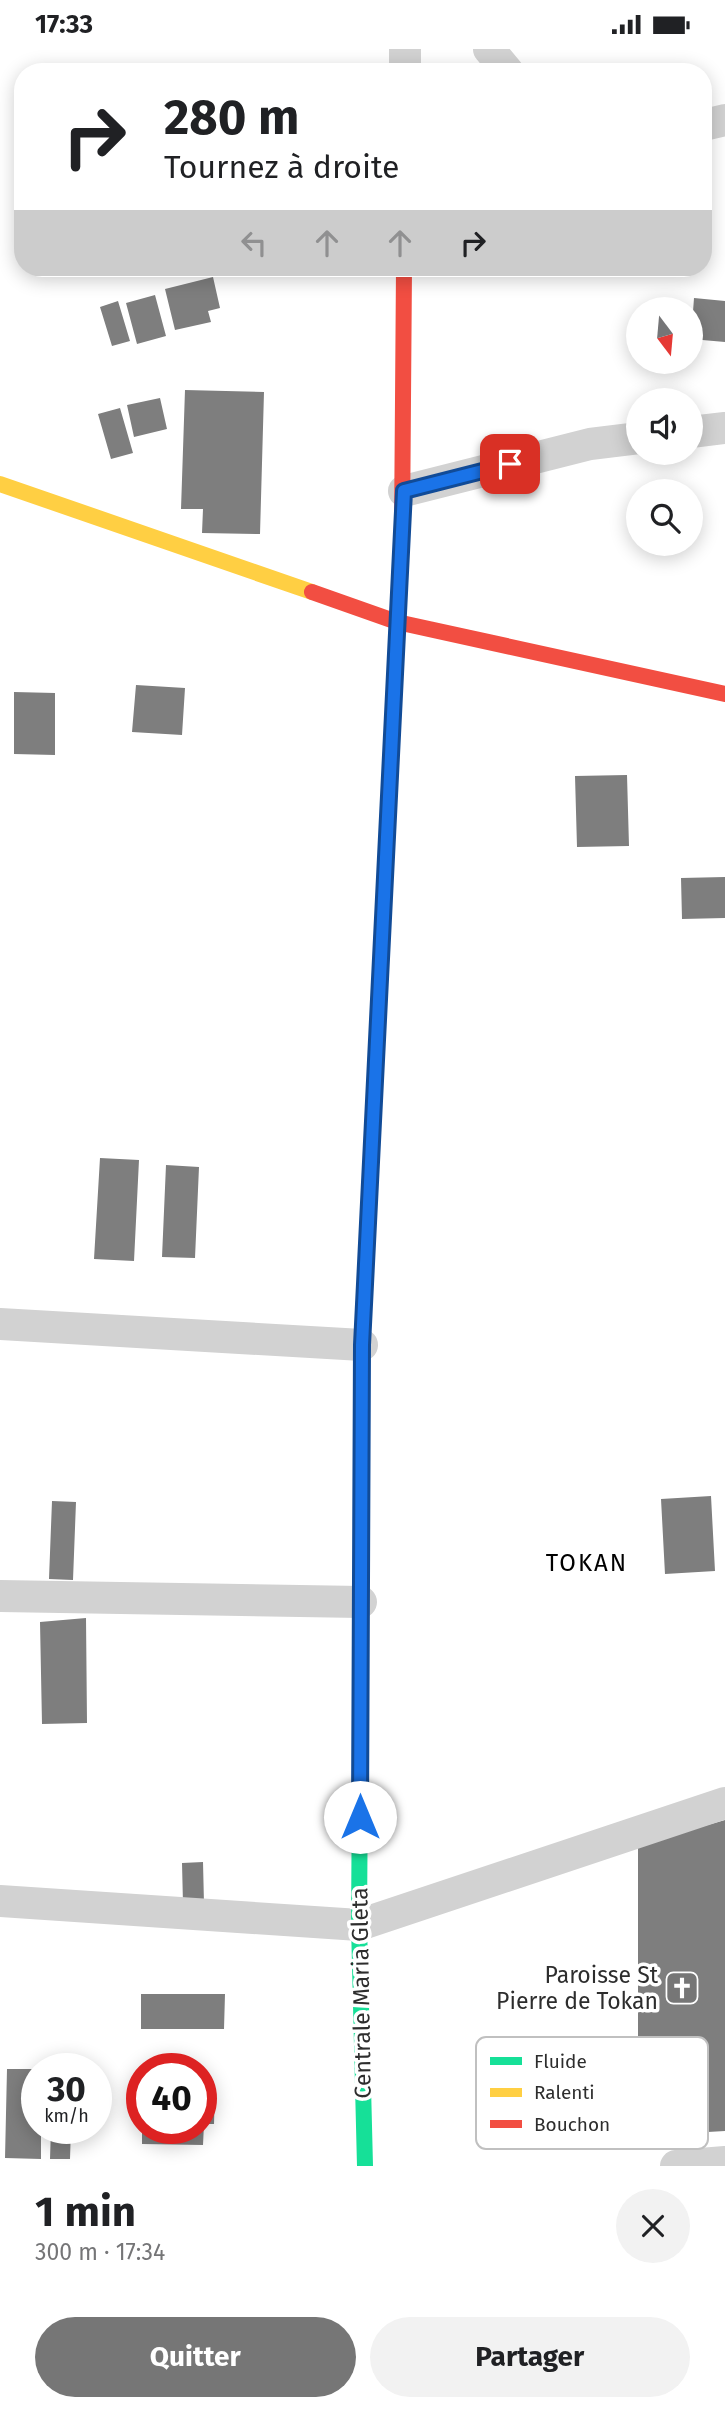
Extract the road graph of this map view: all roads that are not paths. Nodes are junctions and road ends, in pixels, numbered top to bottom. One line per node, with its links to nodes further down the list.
1 (489, 49): 2 (street)
2 (501, 63)
3 (404, 277): 7 (street, Centrale Maria Gleta)
4 (725, 428): 5 (street)
5 (703, 431)
6 (626, 440): 7 (street)
7 (404, 491): 9 (street, Centrale Maria Gleta)
8 (8, 493): 9 (street)
9 (397, 622): 10 (street); 12 (street, Centrale Maria Gleta)
10 (725, 694)
11 (0, 1324): 12 (street)
12 (362, 1345): 14 (street, Centrale Maria Gleta)
13 (0, 1596): 14 (street)
14 (361, 1602): 17 (street, Centrale Maria Gleta)
15 (725, 1803): 17 (street)
16 (0, 1901): 17 (street)
17 (359, 1925): 19 (street, Centrale Maria Gleta)
18 (725, 2162): 20 (street)
19 (365, 2166)
20 (676, 2166)

